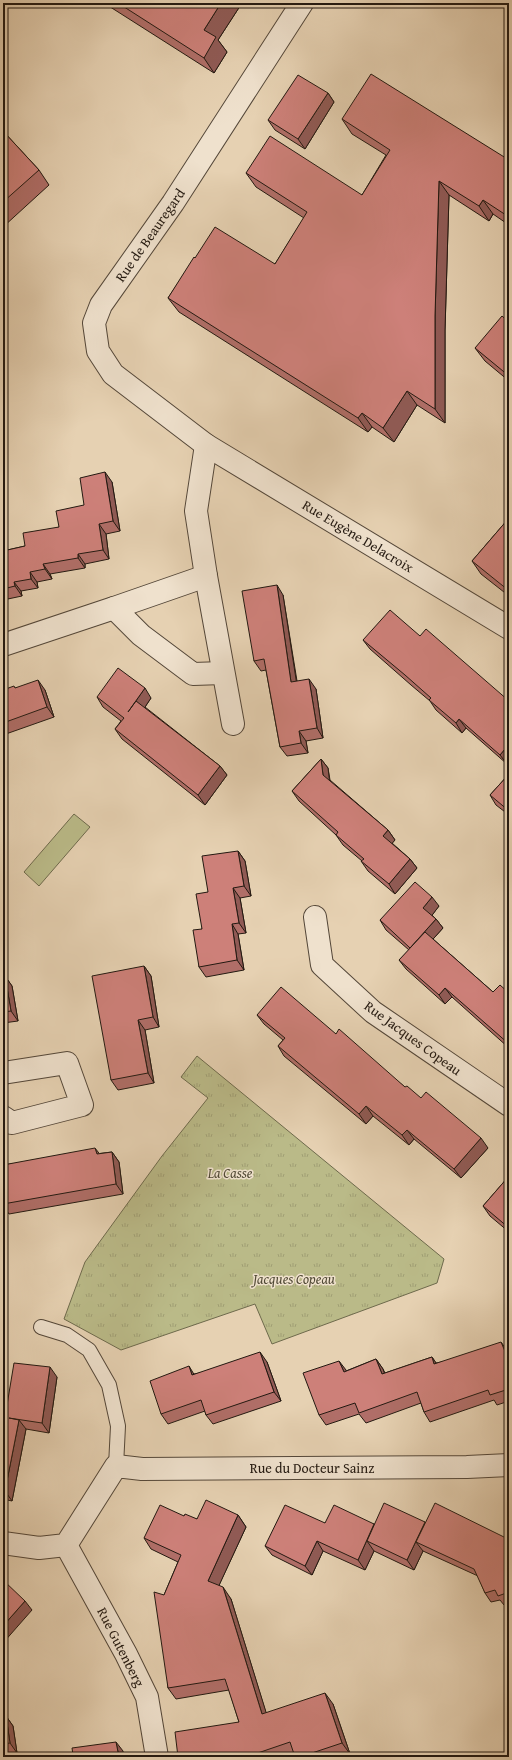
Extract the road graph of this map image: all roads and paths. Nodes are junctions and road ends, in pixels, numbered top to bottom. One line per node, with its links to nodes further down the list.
1 (302, 3): 2 (street, Rue de Beauregard)
2 (206, 445): 3 (street); 5 (street, Rue Eugène Delacroix)
3 (206, 576): 4 (street); 7 (street)
4 (114, 608): 6 (street); 7 (street)
5 (509, 628)
6 (3, 645)
7 (224, 673): 8 (street)
8 (233, 724)
9 (315, 917): 11 (street, Rue Jacques Copeau)
10 (3, 1073): 12 (street)
11 (509, 1105)
12 (3, 1117)
13 (42, 1327): 15 (lane)
14 (509, 1464): 15 (street, Rue du Docteur Sainz)
15 (116, 1466): 17 (street)
16 (3, 1543): 17 (street)
17 (66, 1545): 18 (street, Rue Gutenberg)
18 (157, 1757)

